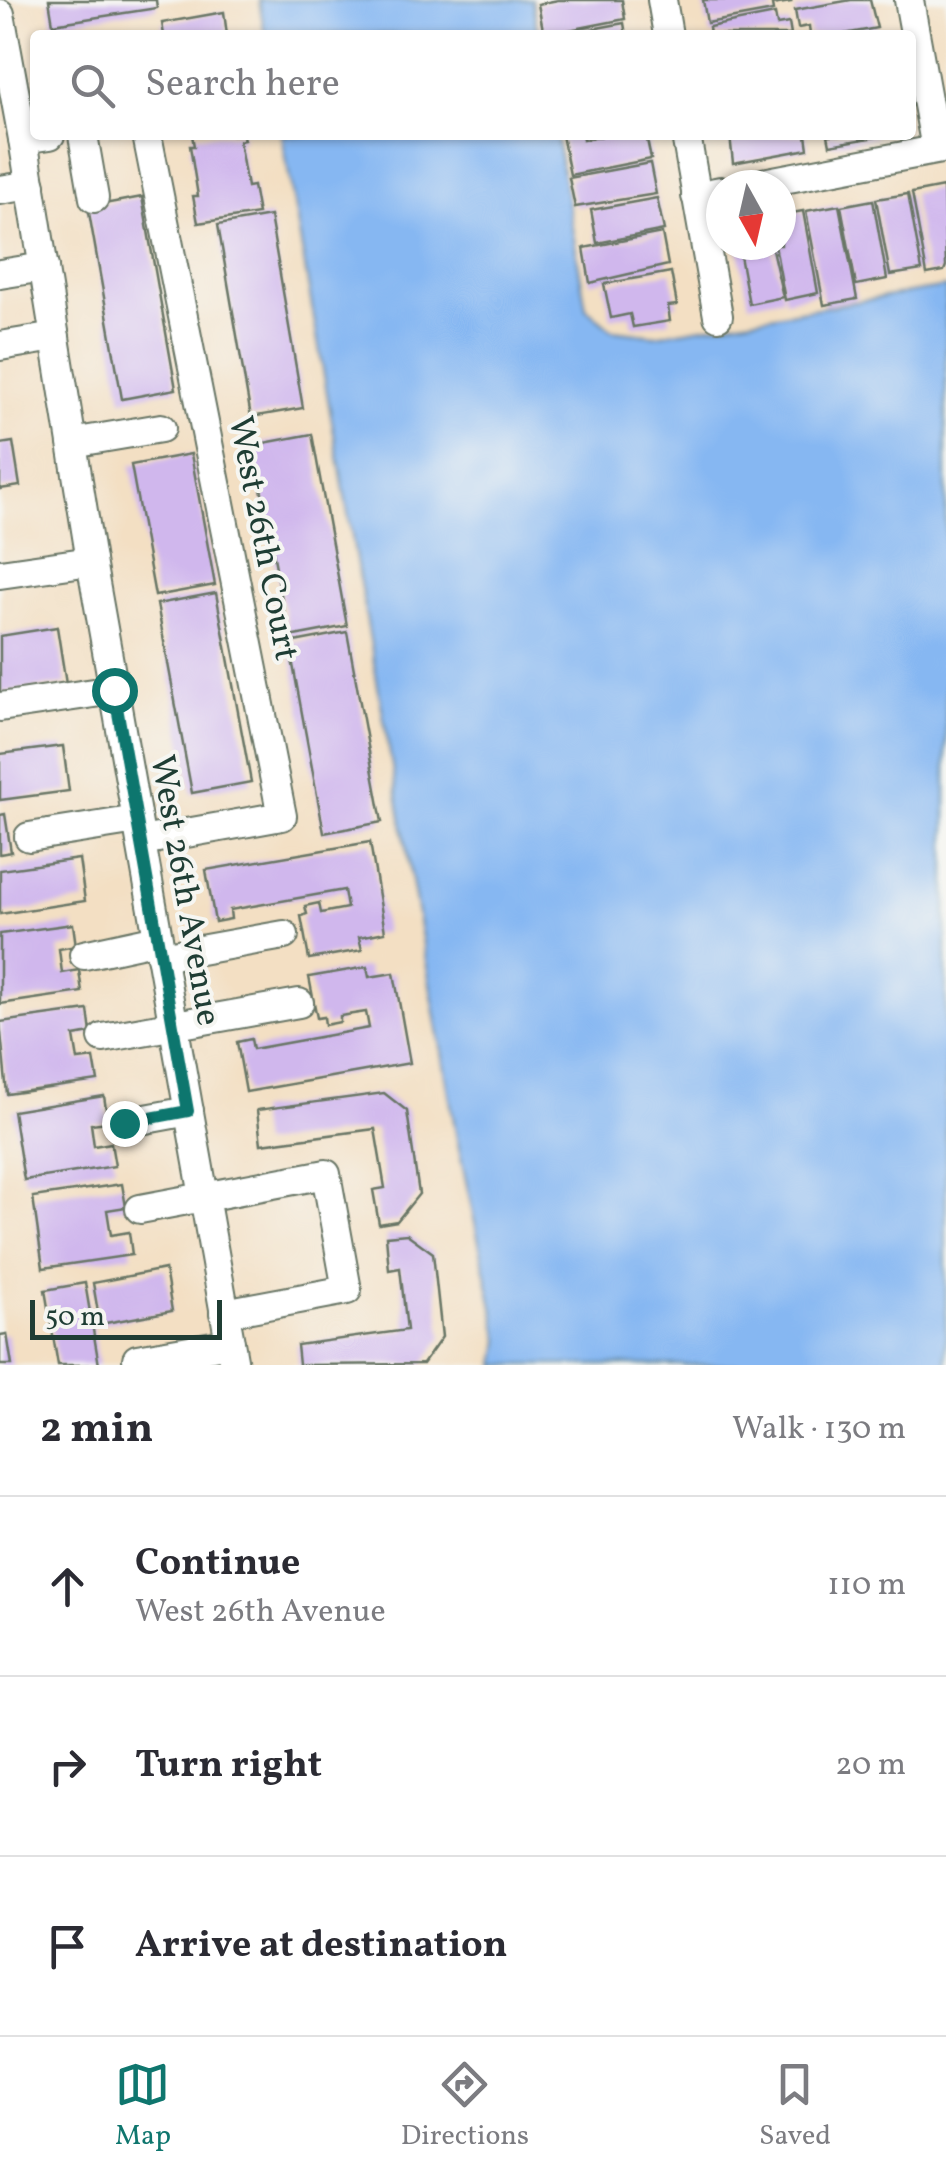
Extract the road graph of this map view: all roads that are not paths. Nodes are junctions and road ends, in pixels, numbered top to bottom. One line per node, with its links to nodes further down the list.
1 (662, 0): 4 (street)
2 (909, 0): 5 (street)
3 (0, 14): 7 (street, West 26th Avenue)
4 (667, 30)
5 (915, 30)
6 (916, 32): 13 (street)
7 (9, 107): 8 (street, West 26th Avenue)
8 (30, 130)
9 (37, 140): 15 (street, West 26th Avenue)
10 (83, 140): 18 (street)
11 (148, 140): 31 (street, West 26th Court)
12 (688, 140): 16 (street)
13 (941, 148): 14 (street)
14 (796, 176)
15 (30, 185): 17 (street); 20 (street, West 26th Avenue)
16 (706, 185)
17 (0, 190)
18 (94, 198)
19 (714, 260): 22 (street)
20 (44, 267): 21 (street); 23 (street, West 26th Avenue)
21 (0, 274)
22 (718, 316)
23 (55, 337): 24 (street); 26 (street, West 26th Avenue)
24 (0, 346)
25 (161, 428): 26 (street)
26 (72, 443): 27 (street, West 26th Avenue)
27 (91, 561): 28 (street); 29 (street, West 26th Avenue)
28 (0, 574)
29 (114, 690): 30 (street); 31 (street, West 26th Avenue)
30 (0, 706)
31 (139, 830): 32 (street); 34 (street, West 26th Avenue)
32 (29, 837)
33 (284, 935): 34 (street)
34 (160, 948): 35 (street); 37 (street, West 26th Avenue)
35 (84, 955)
36 (299, 1003): 37 (street)
37 (174, 1026): 38 (street); 39 (street, West 26th Avenue)
38 (103, 1038)
39 (188, 1111): 40 (street); 41 (street, West 26th Avenue)
40 (124, 1123)
41 (204, 1197): 42 (street); 43 (street, West 26th Avenue); 43 (street)
42 (140, 1209)
43 (224, 1313): 44 (street, West 26th Avenue)
44 (232, 1354): 45 (street)
45 (138, 1365)

